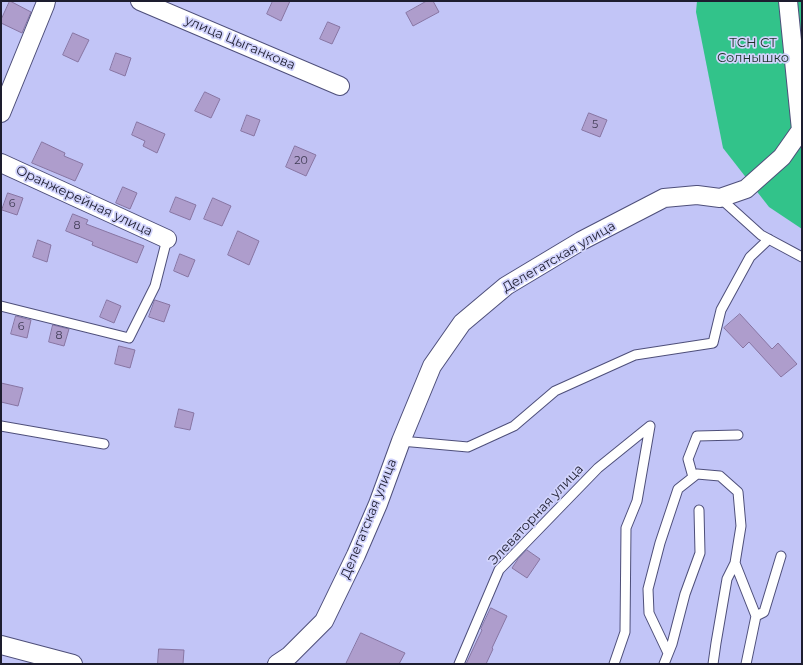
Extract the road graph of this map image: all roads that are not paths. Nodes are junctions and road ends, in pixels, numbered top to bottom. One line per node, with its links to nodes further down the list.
1 (46, 1): 5 (street)
2 (140, 1): 4 (street, улица Цыганкова)
3 (788, 1): 7 (street, Делегатская улица)
4 (340, 86)
5 (1, 113)
6 (1, 163): 8 (street, Оранжерейная улица)
7 (720, 198): 9 (lane); 14 (street, Делегатская улица)
8 (167, 239): 11 (lane)
9 (769, 239): 10 (lane); 14 (lane)
10 (802, 257)
11 (1, 306)
12 (1, 426): 15 (lane)
13 (738, 435): 16 (lane)
14 (400, 441): 24 (street, Делегатская улица)
15 (104, 444)
16 (693, 477): 19 (lane); 22 (lane)
17 (699, 510): 22 (lane)
18 (781, 556): 20 (lane)
19 (735, 563): 20 (lane); 28 (lane)
20 (756, 616): 29 (lane)
21 (1, 645): 23 (street)
22 (668, 653): 27 (lane)
23 (73, 664)
24 (277, 664)
25 (459, 664): 26 (lane, Элеваторная улица)
26 (614, 664)
27 (664, 664)
28 (713, 664)
29 (746, 664)

